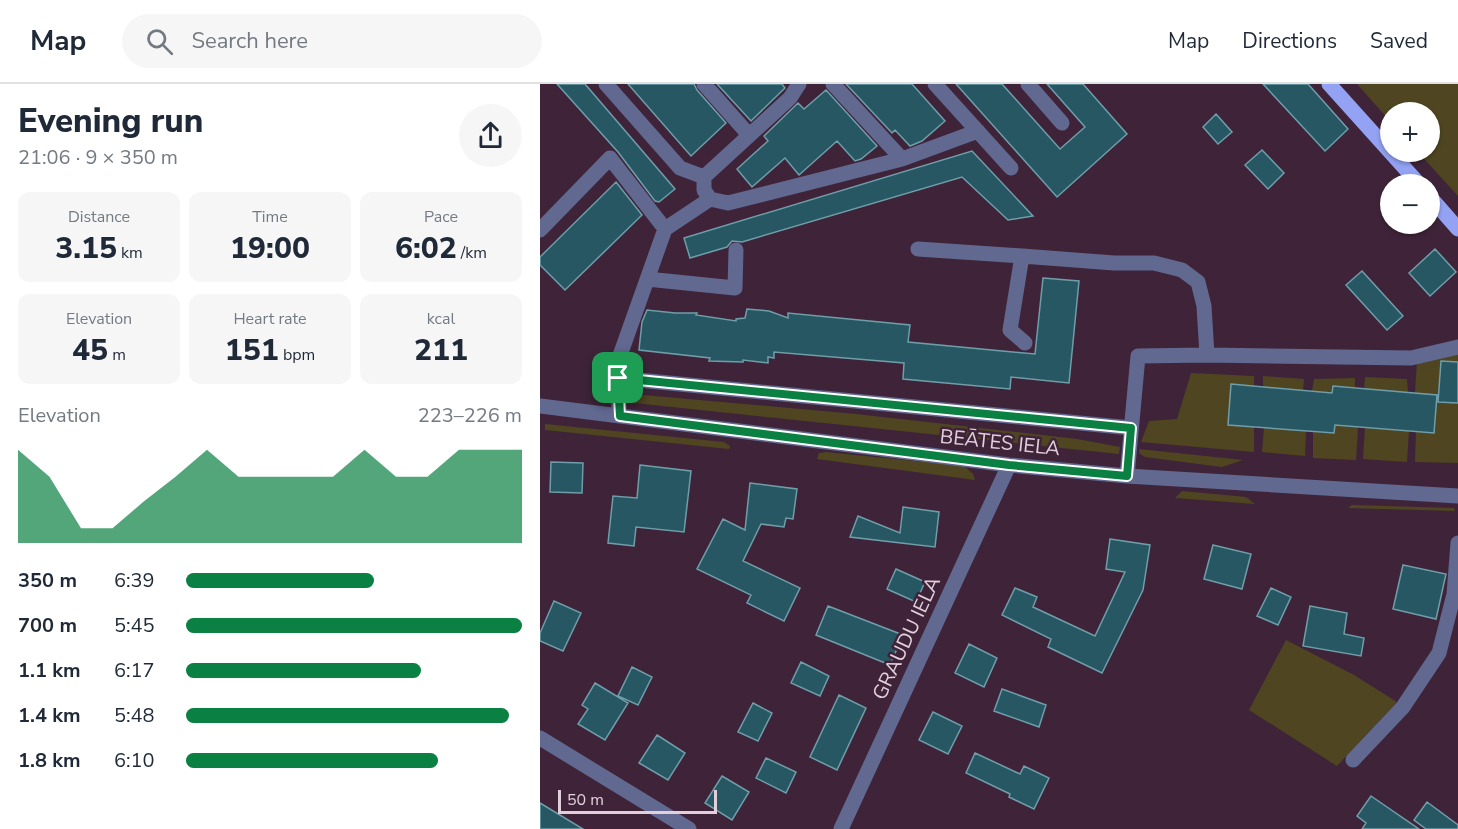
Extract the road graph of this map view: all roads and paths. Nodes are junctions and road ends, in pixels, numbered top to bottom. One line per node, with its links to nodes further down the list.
1 (606, 84): 14 (street)
2 (704, 84): 10 (street)
3 (799, 84): 10 (street)
4 (833, 84): 11 (street)
5 (935, 84): 9 (street)
6 (1028, 84): 8 (street)
7 (1329, 84): 13 (main road)
8 (1062, 123)
9 (978, 131): 11 (street); 12 (street)
10 (749, 135): 14 (street)
11 (902, 159): 15 (street)
12 (1011, 168)
13 (1410, 174)
14 (704, 177): 15 (street)
15 (710, 200): 17 (street)
16 (1440, 208): 18 (main road)
17 (665, 229): 19 (street); 23 (street)
18 (1458, 229)
19 (540, 230)
20 (918, 249): 22 (street)
21 (736, 250): 23 (street)
22 (1022, 256): 24 (street); 26 (street)
23 (647, 279): 27 (street)
24 (1025, 343)
25 (1458, 346): 26 (street)
26 (1207, 355): 30 (street)
27 (618, 378): 29 (street); 30 (street)
28 (540, 406): 29 (street, BEĀTES IELA)
29 (620, 416): 31 (street, BEĀTES IELA)
30 (1131, 428): 32 (street)
31 (1009, 465): 32 (street, BEĀTES IELA); 38 (street, GRAUDU IELA)
32 (1127, 476): 33 (street, BEĀTES IELA)
33 (1458, 496)
34 (1458, 543): 36 (street)
35 (540, 738): 37 (street)
36 (1353, 760)
37 (689, 829)
38 (841, 829)

